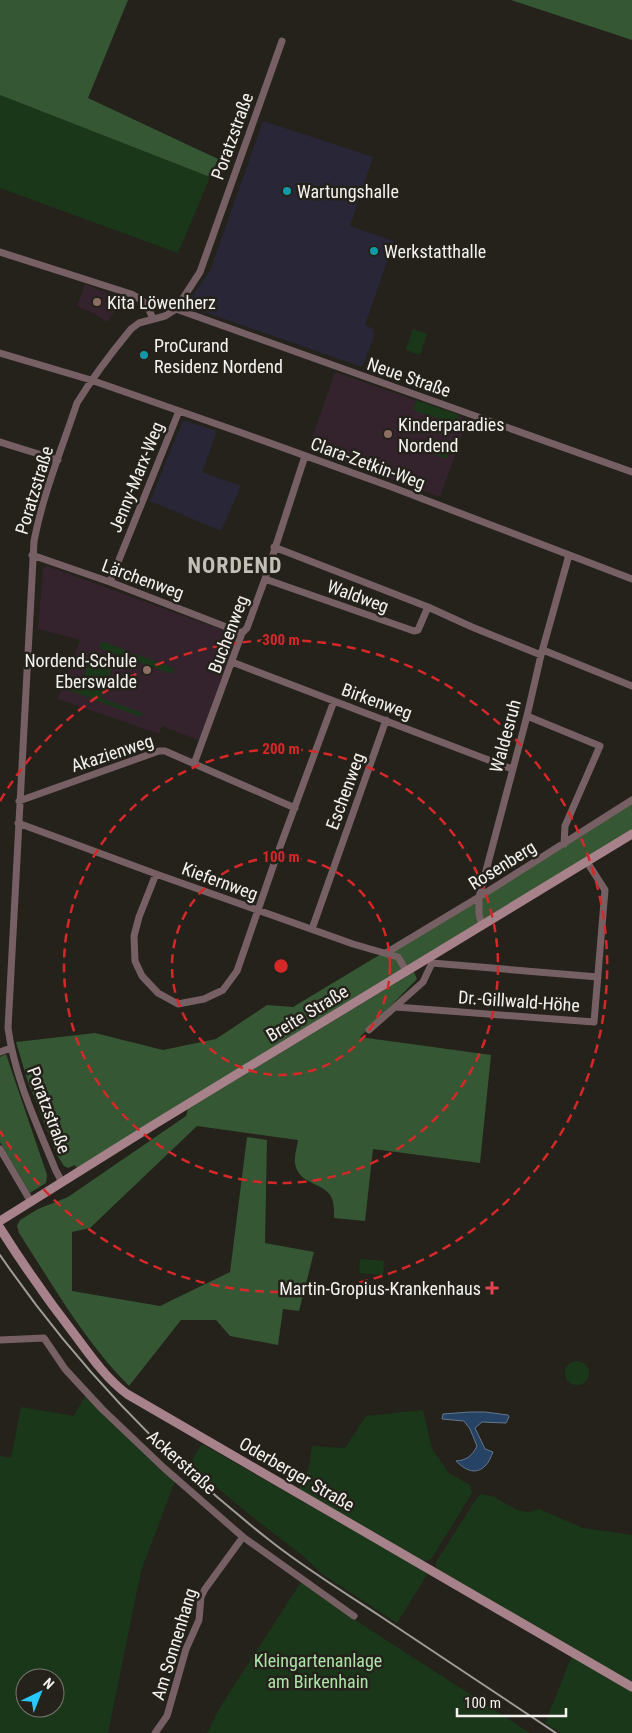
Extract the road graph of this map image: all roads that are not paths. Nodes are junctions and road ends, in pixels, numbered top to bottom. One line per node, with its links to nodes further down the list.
1 (282, 41): 3 (street, Poratzstraße)
2 (0, 252): 4 (street)
3 (176, 309): 4 (street, Poratzstraße); 11 (street, Neue Straße)
4 (153, 319): 6 (street, Poratzstraße)
5 (0, 353): 6 (street, Clara-Zetkin-Weg)
6 (92, 380): 7 (street, Clara-Zetkin-Weg); 10 (street, Poratzstraße)
7 (179, 411): 9 (street, Clara-Zetkin-Weg); 17 (street, Jenny-Marx-Weg)
8 (0, 442): 10 (street)
9 (305, 456): 12 (street, Buchenweg); 14 (street, Clara-Zetkin-Weg)
10 (58, 460): 13 (street, Poratzstraße)
11 (632, 472)
12 (274, 547): 15 (street, Buchenweg); 18 (street, Waldweg)
13 (32, 555): 17 (street, Lärchenweg); 29 (street, Poratzstraße)
14 (570, 555): 16 (street, Clara-Zetkin-Weg); 20 (street, Waldesruh)
15 (265, 579): 18 (street, Waldweg); 19 (street, Buchenweg)
16 (632, 579)
17 (110, 582): 19 (street, Lärchenweg)
18 (428, 607): 20 (street, Waldweg)
19 (242, 633): 21 (street, Buchenweg)
20 (542, 652): 22 (street, Waldweg); 24 (street, Waldesruh)
21 (232, 662): 23 (street, Birkenweg); 26 (street, Buchenweg)
22 (632, 686)
23 (334, 701): 25 (street, Birkenweg); 30 (street)
24 (527, 716): 27 (street, Waldesruh); 33 (street)
25 (386, 720): 27 (street, Birkenweg); 39 (street, Eschenweg)
26 (194, 764): 29 (street, Akazienweg); 30 (street, Akazienweg)
27 (512, 769): 36 (street, Waldesruh)
28 (632, 800): 33 (street, Rosenberg)
29 (19, 801): 31 (street, Poratzstraße)
30 (295, 808): 37 (street)
31 (18, 823): 35 (street, Kiefernweg); 46 (street, Poratzstraße)
32 (632, 834): 34 (main road, Breite Straße)
33 (564, 844): 36 (street, Rosenberg)
34 (587, 862): 38 (main road, Breite Straße); 43 (street, Dr.-Gillwald-Höhe)
35 (156, 874): 37 (street, Kiefernweg); 37 (street)
36 (479, 897): 38 (street, Waldesruh); 40 (street, Rosenberg)
37 (259, 910): 39 (street, Kiefernweg)
38 (482, 926): 41 (main road, Breite Straße)
39 (312, 929): 40 (street, Kiefernweg)
40 (386, 953): 42 (street, Kiefernweg)
41 (431, 960): 42 (main road, Breite Straße); 43 (street, Dr.-Gillwald-Höhe); 44 (street)
42 (406, 972): 49 (main road, Breite Straße)
43 (598, 976): 44 (street, Dr.-Gillwald-Höhe)
44 (396, 1007): 45 (street)
45 (369, 1030)
46 (11, 1048): 47 (street); 49 (street, Poratzstraße)
47 (0, 1052)
48 (0, 1149): 50 (street)
49 (62, 1182): 50 (main road, Breite Straße)
50 (31, 1202): 51 (main road, Breite Straße)
51 (0, 1222)
52 (0, 1228): 56 (main road, Oderberger Straße)
53 (0, 1340): 55 (street, Ackerstraße)
54 (240, 1541): 57 (street, Am Sonnenhang)
55 (354, 1616)
56 (632, 1687)
57 (154, 1733)

